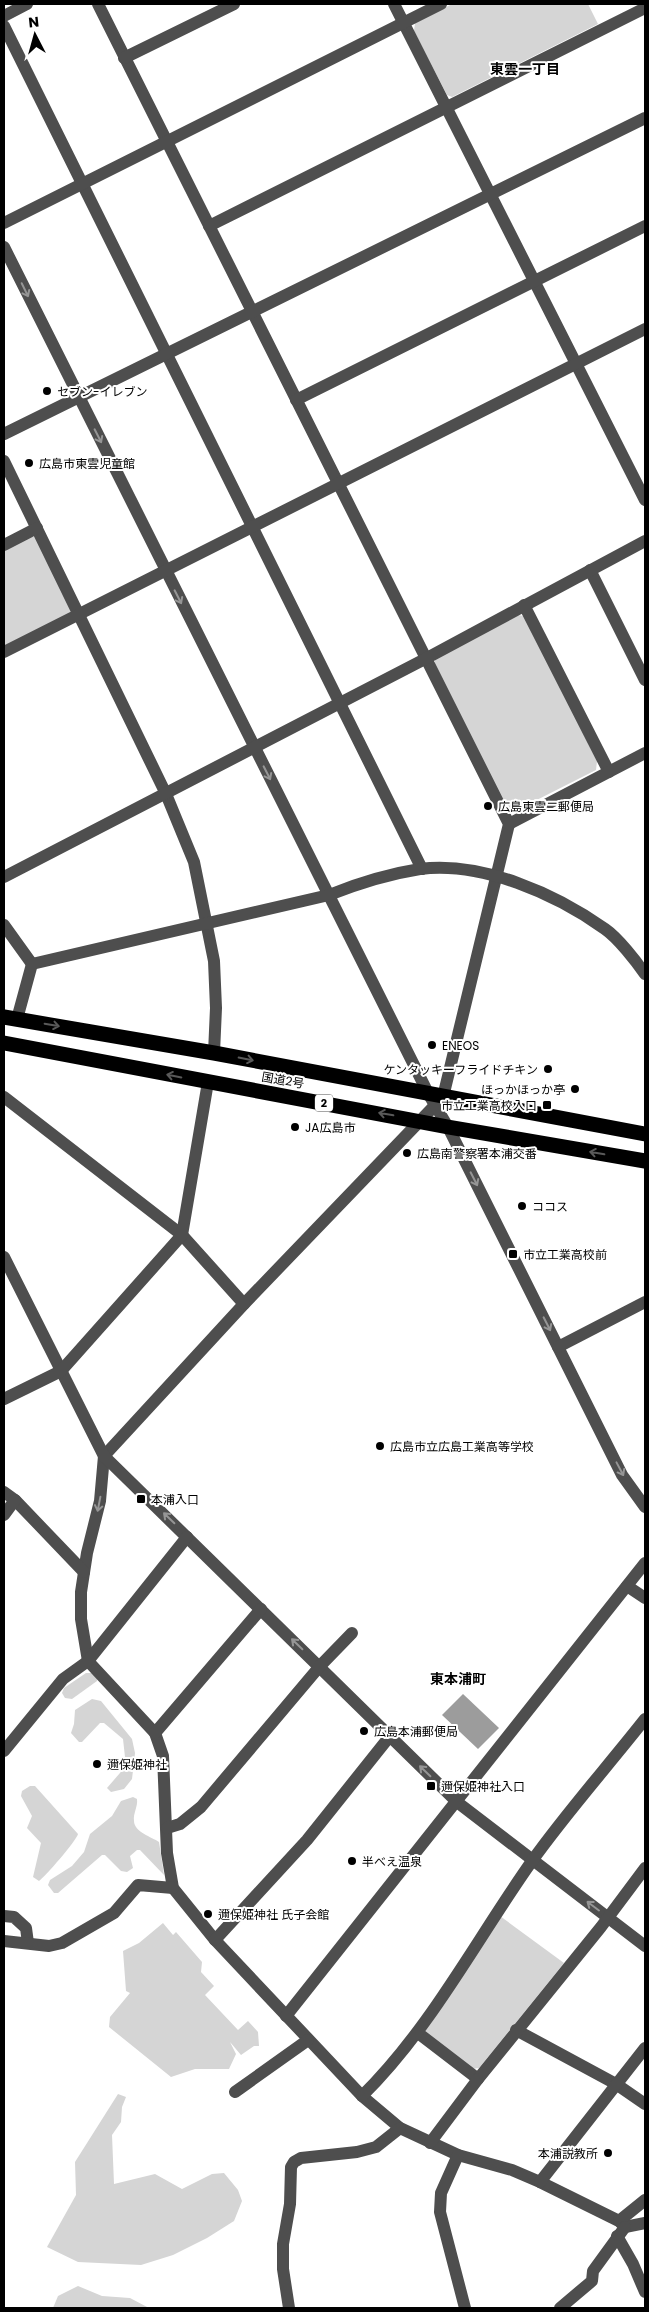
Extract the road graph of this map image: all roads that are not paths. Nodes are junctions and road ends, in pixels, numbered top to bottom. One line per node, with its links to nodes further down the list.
1 (27, 4): 7 (street)
2 (98, 4): 10 (street)
3 (234, 4): 10 (street)
4 (394, 4): 8 (street)
5 (441, 4): 8 (street)
6 (645, 8): 11 (street)
7 (4, 16)
8 (404, 23): 11 (street); 13 (street)
9 (4, 26): 14 (street)
10 (124, 58): 13 (street)
11 (447, 107): 15 (street); 17 (street)
12 (645, 118): 15 (street)
13 (167, 141): 14 (street); 17 (street)
14 (82, 184): 16 (street); 23 (street)
15 (491, 194): 20 (street); 21 (street)
16 (4, 223)
17 (209, 226): 21 (street)
18 (645, 226): 20 (street)
19 (4, 247): 25 (street, one-way to 25)
20 (536, 280): 24 (street); 26 (street)
21 (252, 313): 23 (street); 26 (street)
22 (645, 329): 24 (street)
23 (168, 354): 25 (street); 31 (street)
24 (577, 364): 29 (street); 30 (street)
25 (79, 398): 27 (street); 35 (street, one-way to 35)
26 (296, 400): 29 (street)
27 (4, 434)
28 (4, 461): 32 (street)
29 (338, 484): 31 (street); 40 (street)
30 (645, 500)
31 (252, 526): 35 (street); 42 (street)
32 (37, 528): 34 (street); 38 (street)
33 (645, 541): 36 (street)
34 (4, 545)
35 (165, 570): 38 (street); 43 (street, one-way to 43)
36 (590, 570): 37 (street); 41 (street)
37 (524, 605): 40 (street); 45 (street)
38 (79, 614): 39 (street); 46 (street)
39 (4, 652)
40 (425, 659): 42 (street); 47 (street)
41 (645, 680)
42 (340, 703): 43 (street); 48 (street)
43 (254, 748): 46 (street); 51 (street, one-way to 51)
44 (645, 753): 45 (street)
45 (609, 772): 47 (street)
46 (166, 794): 50 (street); 52 (street)
47 (509, 824): 49 (street)
48 (422, 869): 49 (street); 51 (street)
49 (498, 876): 55 (street); 61 (street)
50 (4, 877)
51 (329, 895): 52 (street); 61 (street)
52 (207, 922): 54 (street); 58 (street)
53 (4, 925): 54 (street)
54 (32, 964): 56 (street)
55 (645, 973)
56 (10, 1018): 58 (highway, 国道2号 / 2, one-way to 58)
57 (4, 1044): 59 (highway, 国道2号 / 2, one-way to 57)
58 (214, 1053): 61 (highway, 国道2号 / 2, one-way to 61)
59 (208, 1082): 62 (highway, 国道2号 / 2, one-way to 59); 66 (street)
60 (4, 1097): 66 (street)
61 (436, 1099): 62 (street); 63 (street); 64 (highway, 国道2号 / 2)
62 (419, 1120): 63 (highway, 国道2号 / 2); 69 (street)
63 (448, 1127): 65 (highway, 国道2号 / 2, one-way to 63); 70 (street, one-way to 70)
64 (645, 1134)
65 (645, 1161)
66 (182, 1235): 69 (street); 71 (street)
67 (4, 1257): 71 (street)
68 (645, 1302): 70 (street)
69 (244, 1304): 73 (street)
70 (558, 1347): 76 (street, one-way to 76)
71 (61, 1371): 72 (street); 73 (street)
72 (4, 1399)
73 (104, 1456): 78 (street, one-way to 73); 80 (street, one-way to 80)
74 (4, 1492): 75 (street)
75 (15, 1500): 77 (street); 80 (street)
76 (645, 1507)
77 (4, 1515)
78 (187, 1536): 83 (street); 85 (street)
79 (645, 1564): 81 (street)
80 (84, 1572): 85 (street)
81 (627, 1586): 82 (street); 91 (street)
82 (645, 1598)
83 (262, 1609): 86 (street, one-way to 83); 88 (street)
84 (352, 1633): 86 (street)
85 (88, 1661): 88 (street); 90 (street)
86 (320, 1666): 89 (street); 92 (street)
87 (645, 1719): 93 (street)
88 (155, 1733): 92 (street)
89 (390, 1736): 91 (street, one-way to 89); 98 (street)
90 (4, 1751)
91 (457, 1802): 93 (street); 102 (street)
92 (167, 1828): 95 (street)
93 (533, 1860): 97 (street, one-way to 93); 104 (street)
94 (645, 1868): 97 (street)
95 (173, 1888): 98 (street); 100 (street)
96 (4, 1916): 100 (street)
97 (608, 1917): 101 (street); 103 (street)
98 (215, 1940): 102 (street)
99 (4, 1941): 100 (street)
100 (28, 1943)
101 (645, 1946)
102 (286, 2016): 105 (street)
103 (516, 2030): 107 (street); 108 (street)
104 (418, 2033): 107 (street); 110 (street)
105 (308, 2040): 109 (street); 110 (street)
106 (645, 2048): 108 (street)
107 (478, 2079): 113 (street)
108 (616, 2084): 111 (street); 115 (street)
109 (235, 2092)
110 (362, 2096): 112 (street)
111 (645, 2104)
112 (400, 2128): 113 (street); 120 (street)
113 (430, 2143): 114 (street)
114 (458, 2154): 115 (street); 121 (street)
115 (540, 2182): 118 (street)
116 (645, 2200): 118 (street)
117 (645, 2223): 118 (street)
118 (620, 2228): 119 (street); 122 (street)
119 (645, 2292)
120 (289, 2308)
121 (465, 2308)
122 (560, 2308)

